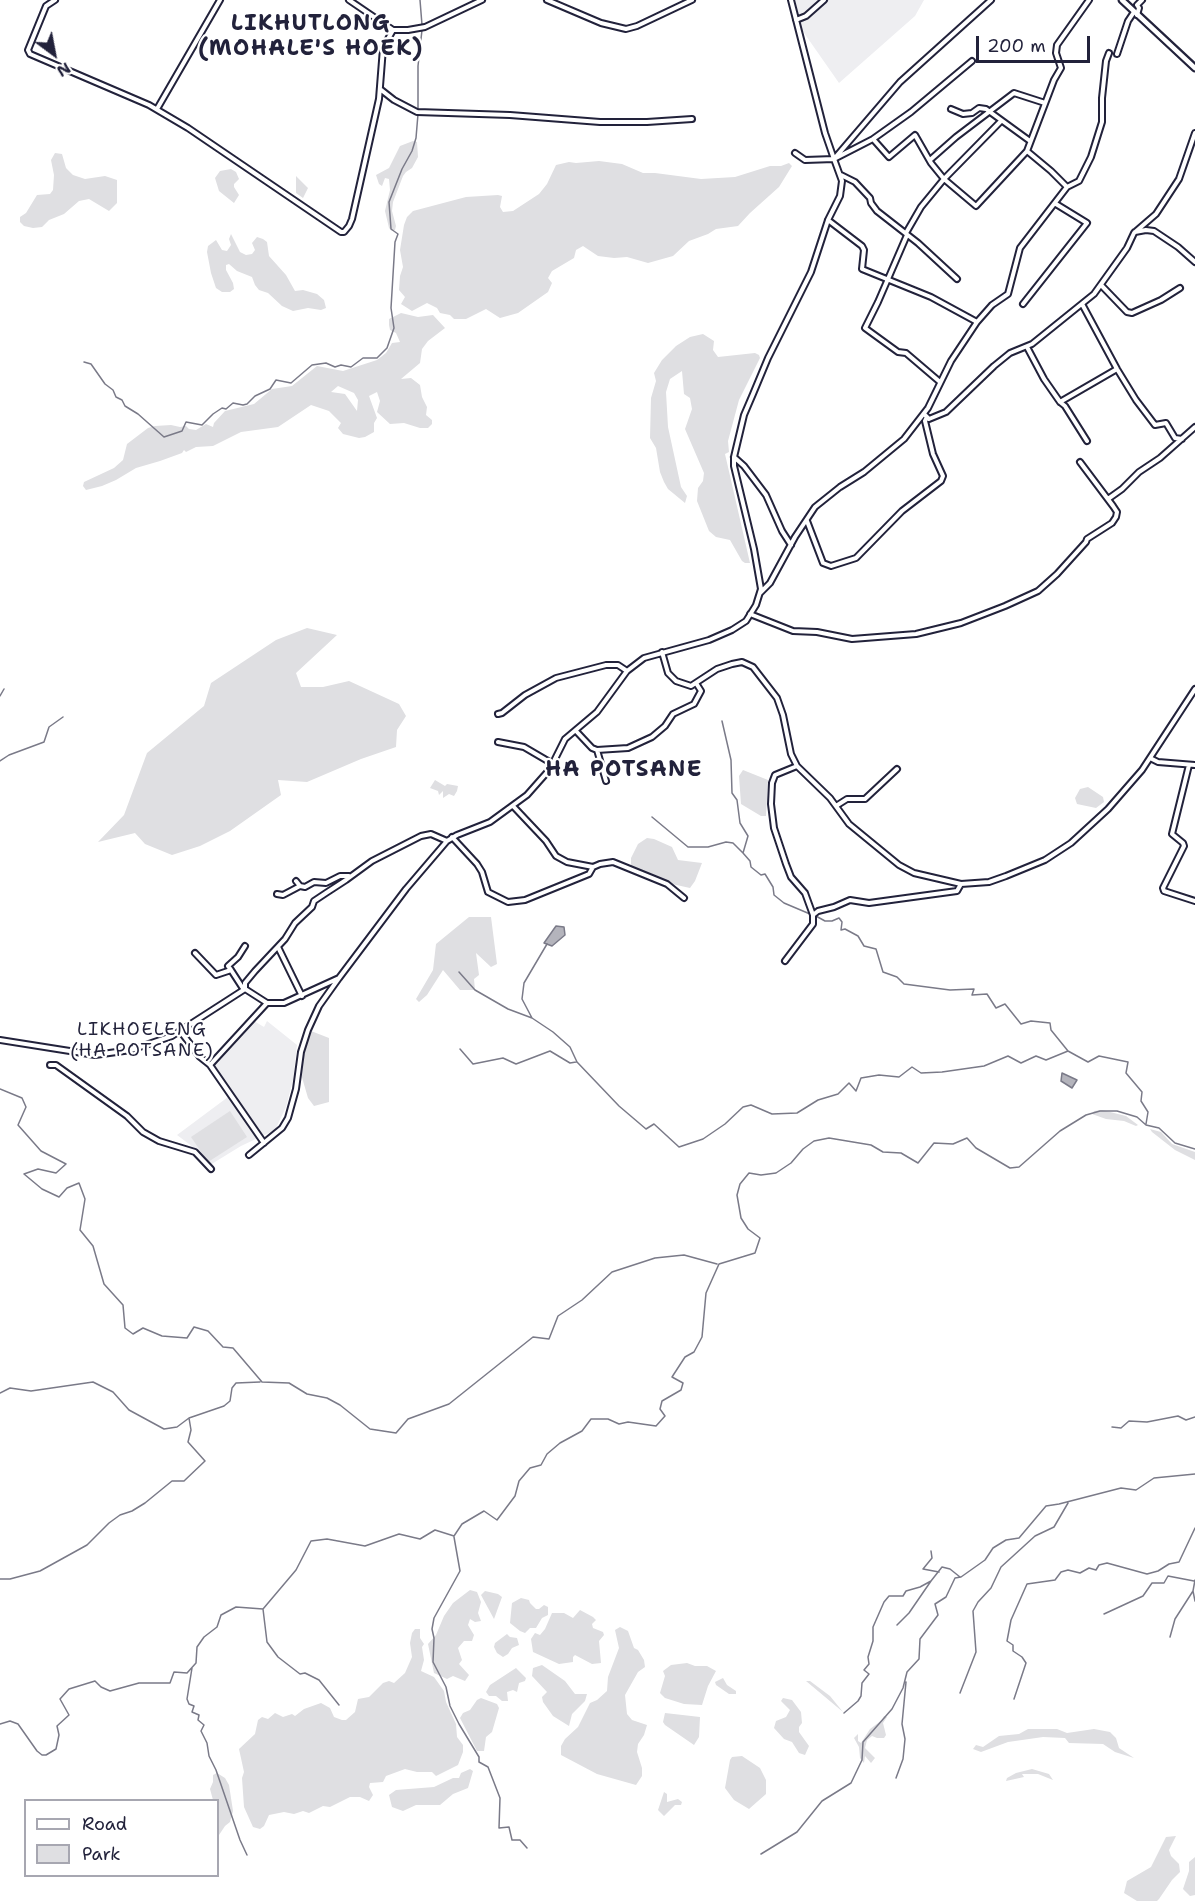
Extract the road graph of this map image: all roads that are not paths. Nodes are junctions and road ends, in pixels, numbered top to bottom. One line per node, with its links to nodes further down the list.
1 (55, 0): 22 (street)
2 (349, 0): 15 (street)
3 (482, 0): 15 (street)
4 (546, 0): 5 (street)
5 (692, 0)
6 (791, 0): 14 (street)
7 (824, 0): 14 (street)
8 (991, 0): 32 (street)
9 (1089, 0): 21 (street)
10 (1122, 0): 13 (main road)
11 (1142, 0): 13 (street)
12 (217, 1): 22 (street)
13 (1135, 13): 17 (street); 19 (main road)
14 (796, 21): 32 (street)
15 (393, 30): 20 (street)
16 (1109, 53): 36 (street)
17 (1117, 54)
18 (972, 61): 28 (street)
19 (1195, 68)
20 (380, 88): 22 (street); 25 (street)
21 (1046, 103): 24 (street); 29 (street)
22 (157, 109)
23 (951, 109): 24 (street)
24 (990, 112): 26 (street); 33 (street)
25 (692, 119)
26 (1001, 121): 29 (street); 35 (street)
27 (1195, 133): 39 (street)
28 (873, 139): 32 (street); 33 (street)
29 (1030, 141): 30 (street)
30 (1027, 151): 35 (street); 36 (street)
31 (795, 153): 32 (street)
32 (834, 159): 34 (street)
33 (930, 160): 35 (street)
34 (841, 174): 38 (street); 40 (street)
35 (944, 178): 40 (street)
36 (1066, 187): 37 (street)
37 (1056, 204): 46 (street); 48 (street)
38 (828, 220): 42 (street); 57 (street)
39 (1134, 233): 41 (street); 44 (street)
40 (906, 234): 42 (street); 43 (street)
41 (1195, 262)
42 (888, 279): 48 (street); 51 (street)
43 (957, 279)
44 (1101, 285): 45 (street); 47 (street)
45 (1180, 288)
46 (1023, 304)
47 (1082, 304): 49 (street); 50 (street)
48 (977, 322): 51 (street)
49 (1027, 347): 52 (street); 53 (street)
50 (1117, 369): 52 (street); 55 (street)
51 (940, 382): 53 (street)
52 (1060, 402): 56 (street)
53 (926, 416): 60 (street); 60 (street)
54 (1195, 427): 55 (street)
55 (1182, 439): 59 (street)
56 (1087, 441)
57 (734, 457): 61 (street); 62 (street)
58 (1080, 462): 59 (street)
59 (1108, 499): 63 (street)
60 (807, 520): 61 (street)
61 (791, 545): 62 (street)
62 (760, 594): 63 (street)
63 (750, 614): 64 (street)
64 (662, 652): 65 (street); 66 (street)
65 (627, 671): 68 (street); 69 (street)
66 (696, 683): 71 (street); 76 (street)
67 (1195, 689): 72 (street)
68 (498, 714)
69 (576, 731): 71 (street); 73 (street)
70 (498, 742): 73 (street)
71 (597, 750): 78 (street)
72 (1150, 758): 74 (street); 86 (street)
73 (553, 764): 79 (street)
74 (1189, 765): 75 (street); 90 (street)
75 (1195, 765)
76 (797, 766): 80 (street); 91 (street)
77 (897, 769): 80 (street)
78 (606, 781)
79 (513, 806): 81 (street); 83 (street)
80 (836, 806): 86 (street)
81 (452, 837): 82 (street); 83 (street)
82 (447, 841): 84 (street); 97 (street)
83 (593, 867): 89 (street)
84 (350, 876): 87 (street); 93 (street)
85 (296, 881): 87 (street)
86 (961, 884): 91 (street)
87 (300, 886): 88 (street)
88 (277, 894)
89 (684, 898)
90 (1195, 902)
91 (813, 915): 95 (street)
92 (245, 946): 96 (street)
93 (278, 947): 98 (street); 99 (street)
94 (195, 953): 96 (street)
95 (785, 962)
96 (231, 970): 98 (street)
97 (339, 978): 99 (street); 105 (street)
98 (245, 989): 100 (street); 101 (street)
99 (302, 996): 100 (street)
100 (267, 1003): 104 (street)
101 (181, 1032): 102 (street); 104 (street)
102 (0, 1040)
103 (50, 1065): 107 (street)
104 (210, 1065): 105 (street)
105 (264, 1143): 106 (street)
106 (249, 1155)
107 (211, 1169)

